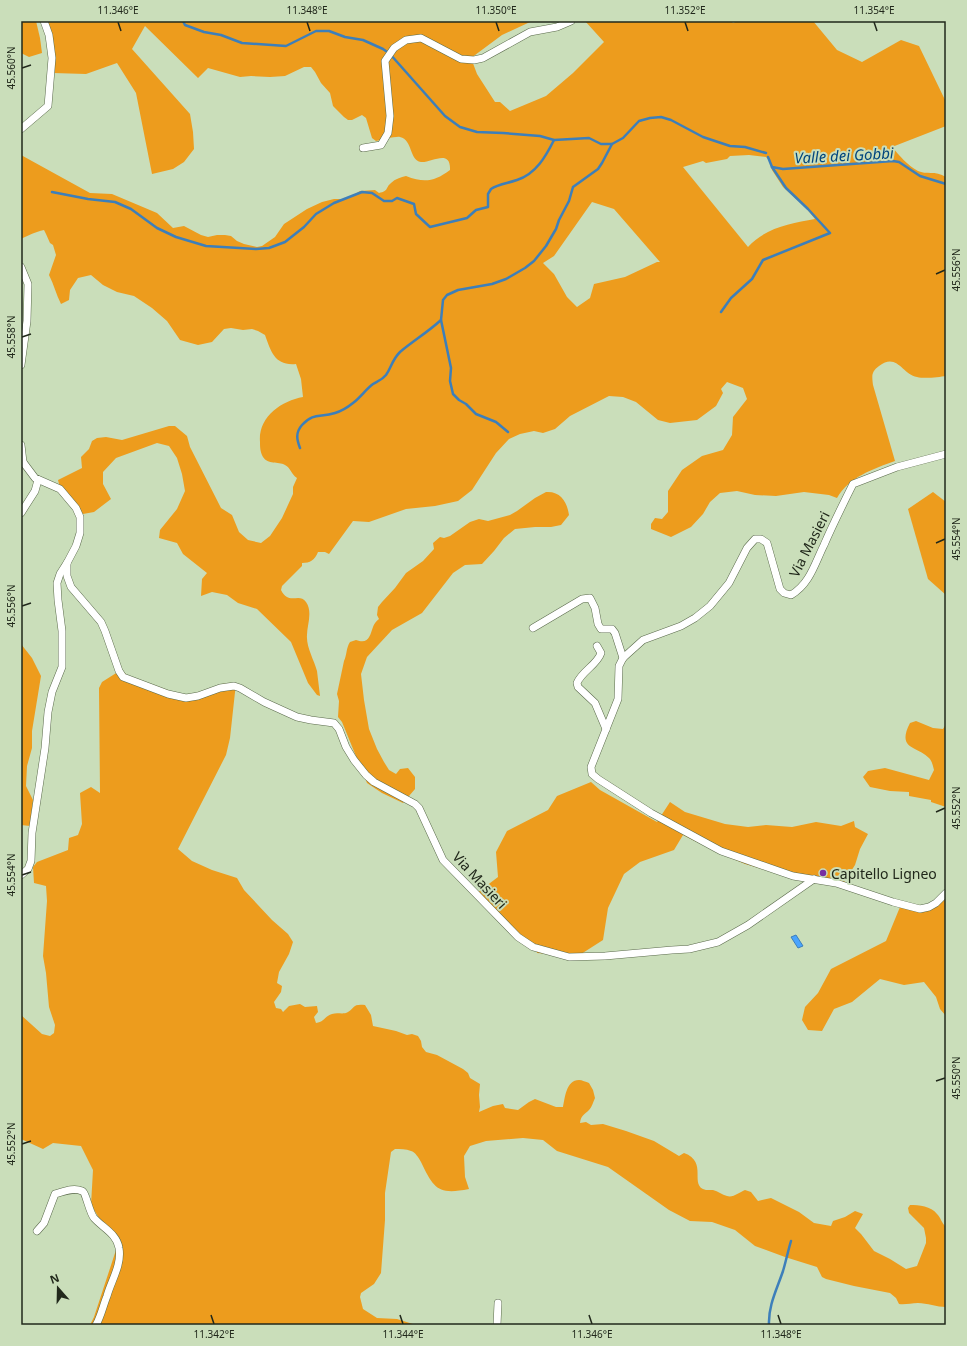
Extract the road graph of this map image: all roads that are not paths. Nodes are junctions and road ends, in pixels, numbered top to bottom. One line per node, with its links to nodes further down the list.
1 (44, 21): 3 (street)
2 (571, 21): 4 (street)
3 (21, 129)
4 (363, 148)
5 (21, 267): 6 (street)
6 (21, 365)
7 (21, 445): 9 (street)
8 (946, 454): 15 (street, Via Masieri)
9 (22, 462): 10 (street)
10 (38, 480): 11 (street); 12 (street)
11 (21, 513)
12 (67, 563): 17 (street); 18 (street, Via Masieri)
13 (533, 628): 15 (street)
14 (597, 646): 16 (street)
15 (623, 658): 16 (street)
16 (606, 729): 18 (street)
17 (21, 875)
18 (814, 879): 19 (street)
19 (946, 893)
20 (37, 1231): 22 (street)
21 (498, 1303): 23 (street)
22 (96, 1325)
23 (497, 1325)

